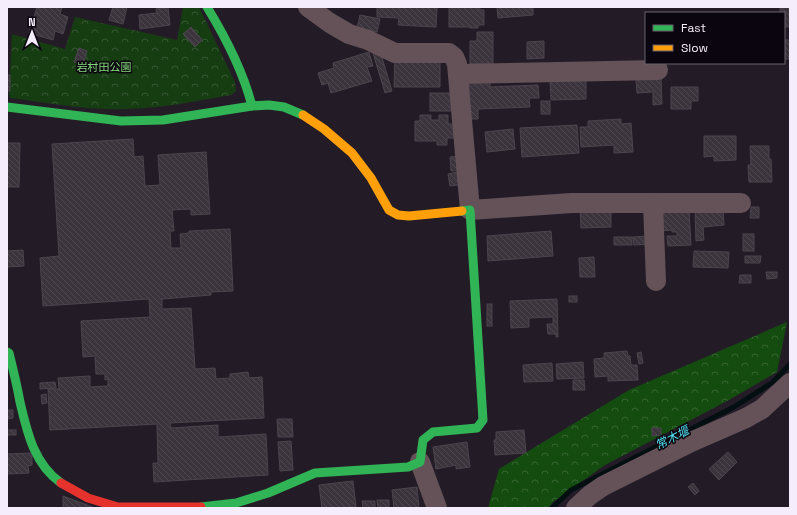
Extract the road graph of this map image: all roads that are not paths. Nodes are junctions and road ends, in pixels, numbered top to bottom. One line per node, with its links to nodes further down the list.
1 (207, 7): 5 (street)
2 (308, 7): 4 (street)
3 (658, 70): 4 (street)
4 (458, 74): 9 (street)
5 (252, 106): 6 (street); 9 (street)
6 (7, 107)
7 (741, 203): 8 (street)
8 (653, 204): 9 (street); 10 (street)
9 (470, 210): 13 (street)
10 (656, 281)
11 (7, 352): 13 (street)
12 (790, 383): 15 (street)
13 (420, 462): 14 (street)
14 (437, 508)
15 (576, 508)

